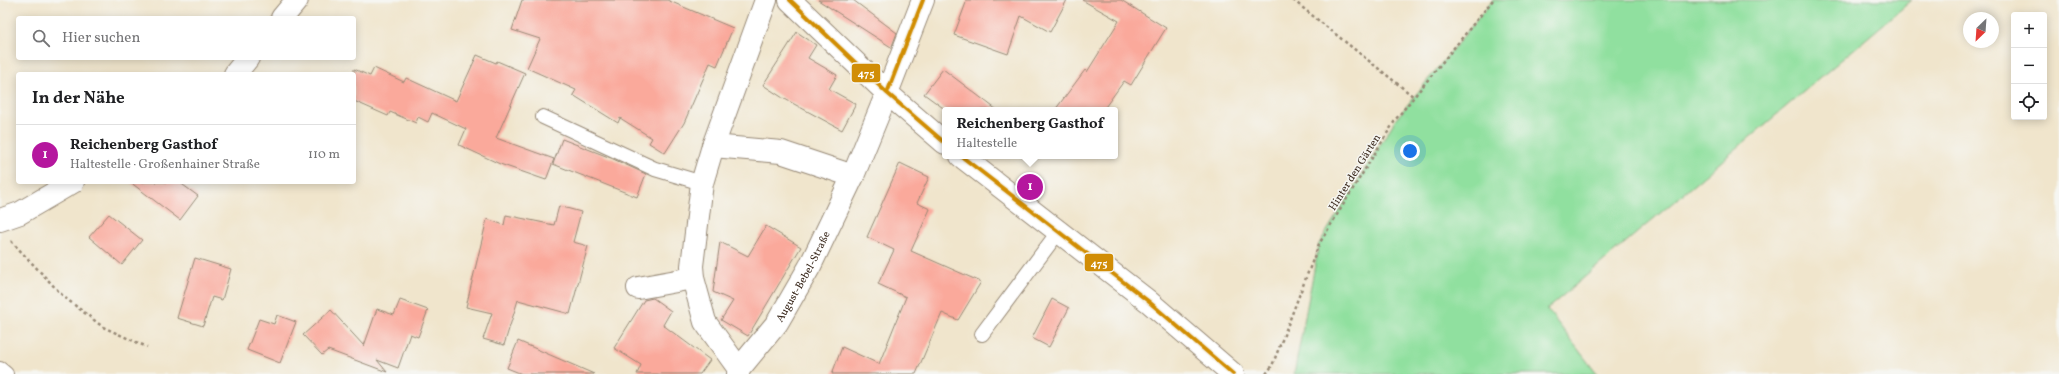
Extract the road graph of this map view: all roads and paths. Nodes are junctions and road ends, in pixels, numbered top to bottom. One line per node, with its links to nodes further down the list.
1 (297, 0): 7 (street)
2 (766, 0): 14 (street, August-Bebel-Straße)
3 (790, 0): 10 (street)
4 (923, 0): 10 (street, August-Bebel-Straße)
5 (1293, 0): 11 (path)
6 (1492, 0): 11 (path, Hinter den Gärten)
7 (284, 16)
8 (246, 60): 9 (street)
9 (237, 72)
10 (887, 93): 13 (street); 16 (street, August-Bebel-Straße)
11 (1414, 97): 30 (path, Hinter den Gärten)
12 (543, 117): 17 (lane)
13 (942, 140)
14 (713, 146): 16 (street); 17 (street, August-Bebel-Straße)
15 (965, 159): 20 (street)
16 (853, 176): 27 (street, August-Bebel-Straße)
17 (702, 183): 22 (street, August-Bebel-Straße)
18 (71, 184): 19 (street)
19 (0, 220)
20 (1059, 231): 24 (lane); 29 (street)
21 (10, 240): 25 (path)
22 (693, 278): 23 (street); 27 (street, August-Bebel-Straße)
23 (638, 288)
24 (982, 334)
25 (147, 347)
26 (0, 369): 28 (lane)
27 (739, 371)
28 (6, 374)
29 (1234, 374)
30 (1266, 374)

